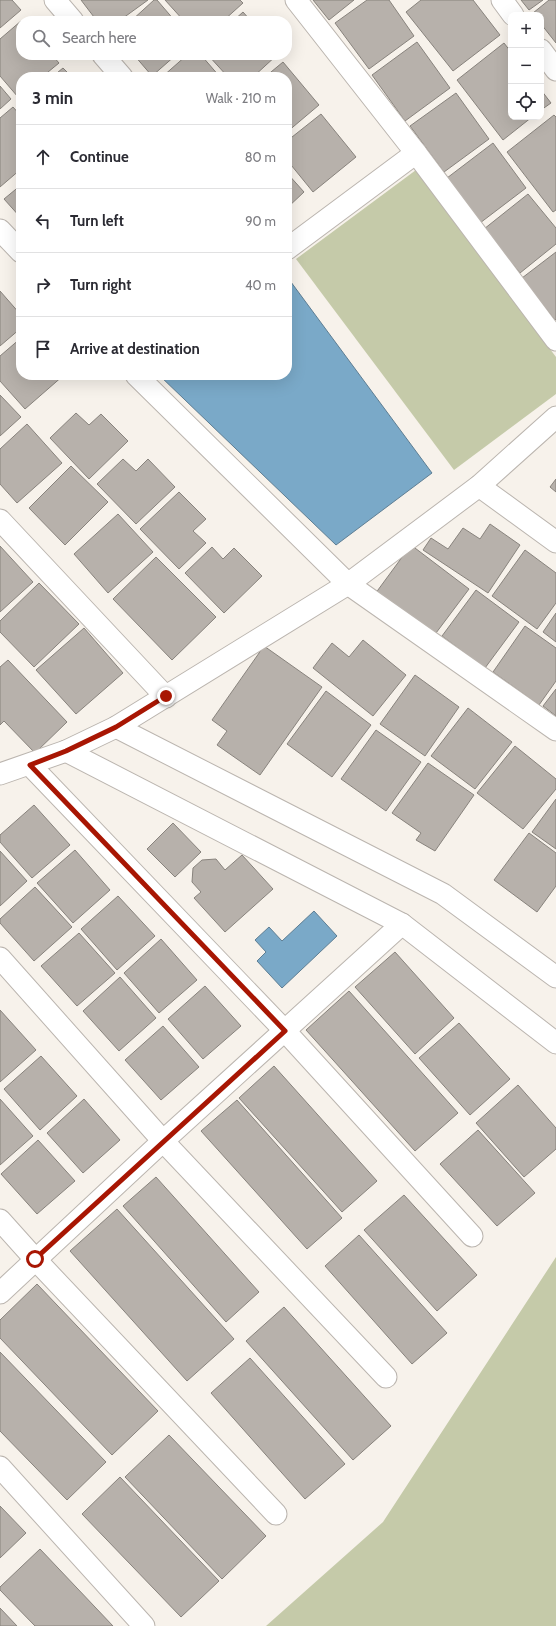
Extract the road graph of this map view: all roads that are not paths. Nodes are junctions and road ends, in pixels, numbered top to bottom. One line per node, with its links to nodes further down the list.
1 (55, 0): 5 (street)
2 (296, 0): 10 (street)
3 (502, 0): 4 (street)
4 (512, 12)
5 (69, 16)
6 (544, 54): 8 (street)
7 (107, 60): 9 (street)
8 (556, 70)
9 (118, 72)
10 (416, 153): 12 (street); 14 (street)
11 (0, 230): 13 (street)
12 (292, 245)
13 (16, 247)
14 (556, 340)
15 (141, 380): 20 (street)
16 (556, 417): 17 (street)
17 (479, 486): 19 (street); 20 (street)
18 (0, 520): 21 (street)
19 (556, 542)
20 (348, 584): 21 (street); 23 (street)
21 (166, 696): 22 (street)
22 (116, 727): 24 (street); 29 (street)
23 (556, 730)
24 (66, 751): 25 (street); 27 (street)
25 (30, 765): 26 (street); 30 (street)
26 (0, 774)
27 (402, 924): 30 (street); 31 (street)
28 (0, 958): 32 (street)
29 (556, 977)
30 (285, 1031): 32 (street); 34 (street)
31 (556, 1043)
32 (163, 1141): 35 (street); 37 (street)
33 (0, 1220): 35 (street)
34 (472, 1236)
35 (35, 1259): 36 (street); 39 (street)
36 (0, 1293)
37 (386, 1377)
38 (0, 1467): 40 (street)
39 (276, 1514)
40 (144, 1626)

